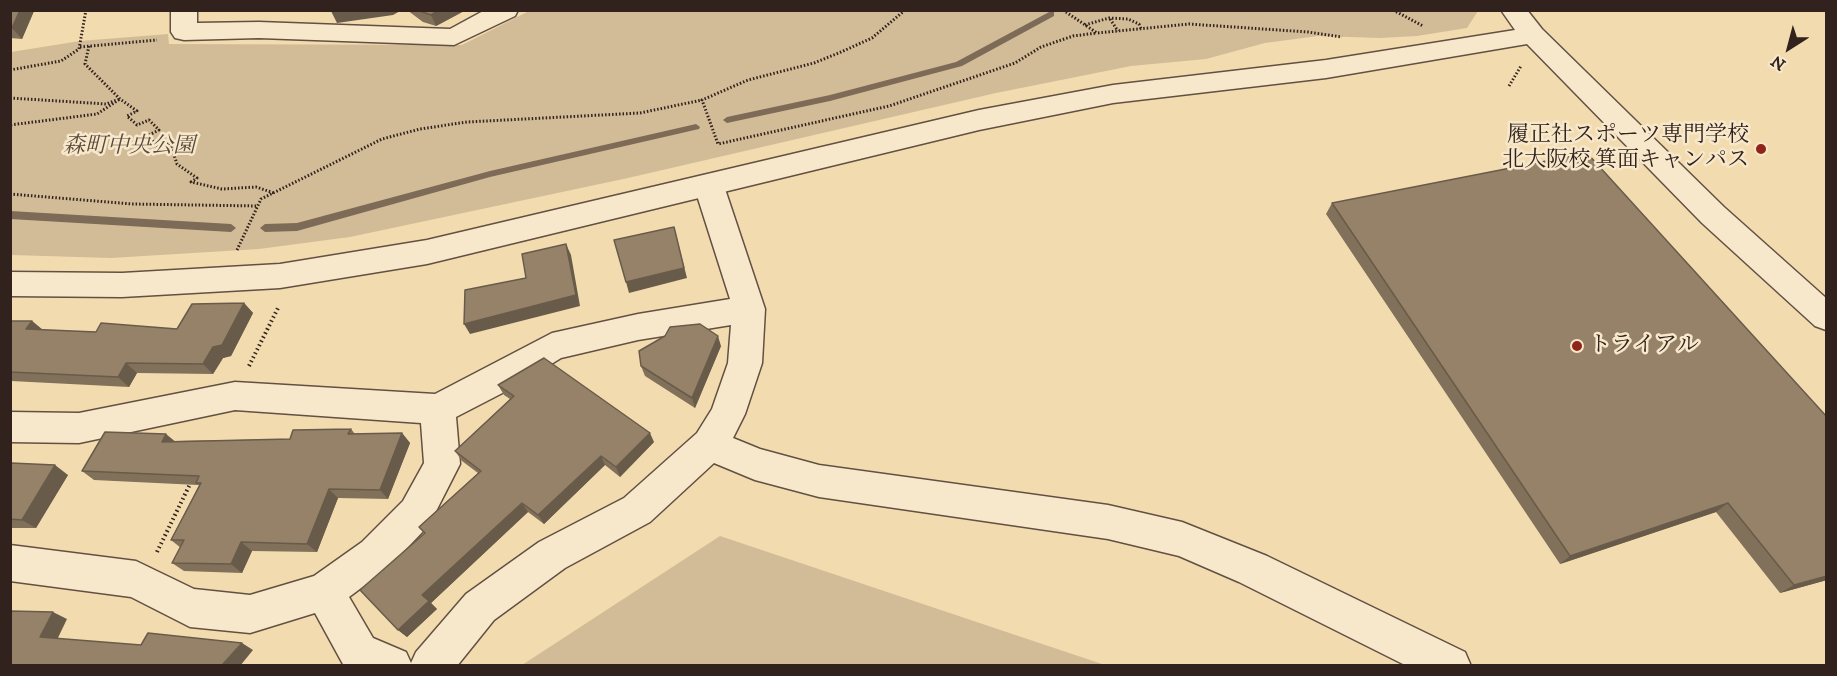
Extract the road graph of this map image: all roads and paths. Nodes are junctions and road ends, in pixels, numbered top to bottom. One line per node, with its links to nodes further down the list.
1 (86, 10): 20 (path)
2 (184, 10): 13 (street)
3 (301, 10): 13 (street)
4 (506, 10): 13 (street)
5 (905, 10): 26 (path)
6 (1063, 10): 10 (path)
7 (1394, 10): 11 (path)
8 (1513, 10): 16 (street)
9 (1109, 18): 10 (path); 12 (path); 14 (path)
10 (1084, 25): 15 (path)
11 (1424, 26)
12 (1142, 29): 14 (path); 17 (path)
13 (260, 30)
14 (1118, 31): 15 (path)
15 (1097, 33): 26 (path)
16 (1533, 35): 28 (street); 36 (street)
17 (1353, 39)
18 (157, 40): 19 (path)
19 (89, 46): 20 (path); 25 (path)
20 (80, 47): 22 (path)
21 (1521, 66): 23 (path)
22 (10, 70)
23 (1509, 86)
24 (10, 98): 25 (path)
25 (120, 99): 27 (path); 29 (path)
26 (702, 100): 29 (path)
27 (10, 126)
28 (708, 186): 33 (street); 35 (street)
29 (274, 193): 31 (path)
30 (10, 194): 31 (path)
31 (258, 207): 32 (path)
32 (237, 251)
33 (10, 284)
34 (282, 300): 37 (path)
35 (749, 309): 38 (street); 40 (street)
36 (1827, 317)
37 (234, 396): 38 (street); 39 (street)
38 (438, 409): 44 (street)
39 (10, 427)
40 (710, 444): 46 (street); 47 (street)
41 (193, 479): 43 (path)
42 (10, 563): 43 (street)
43 (142, 582): 44 (street)
44 (324, 592): 45 (street)
45 (392, 666)
46 (430, 666)
47 (1451, 666)

